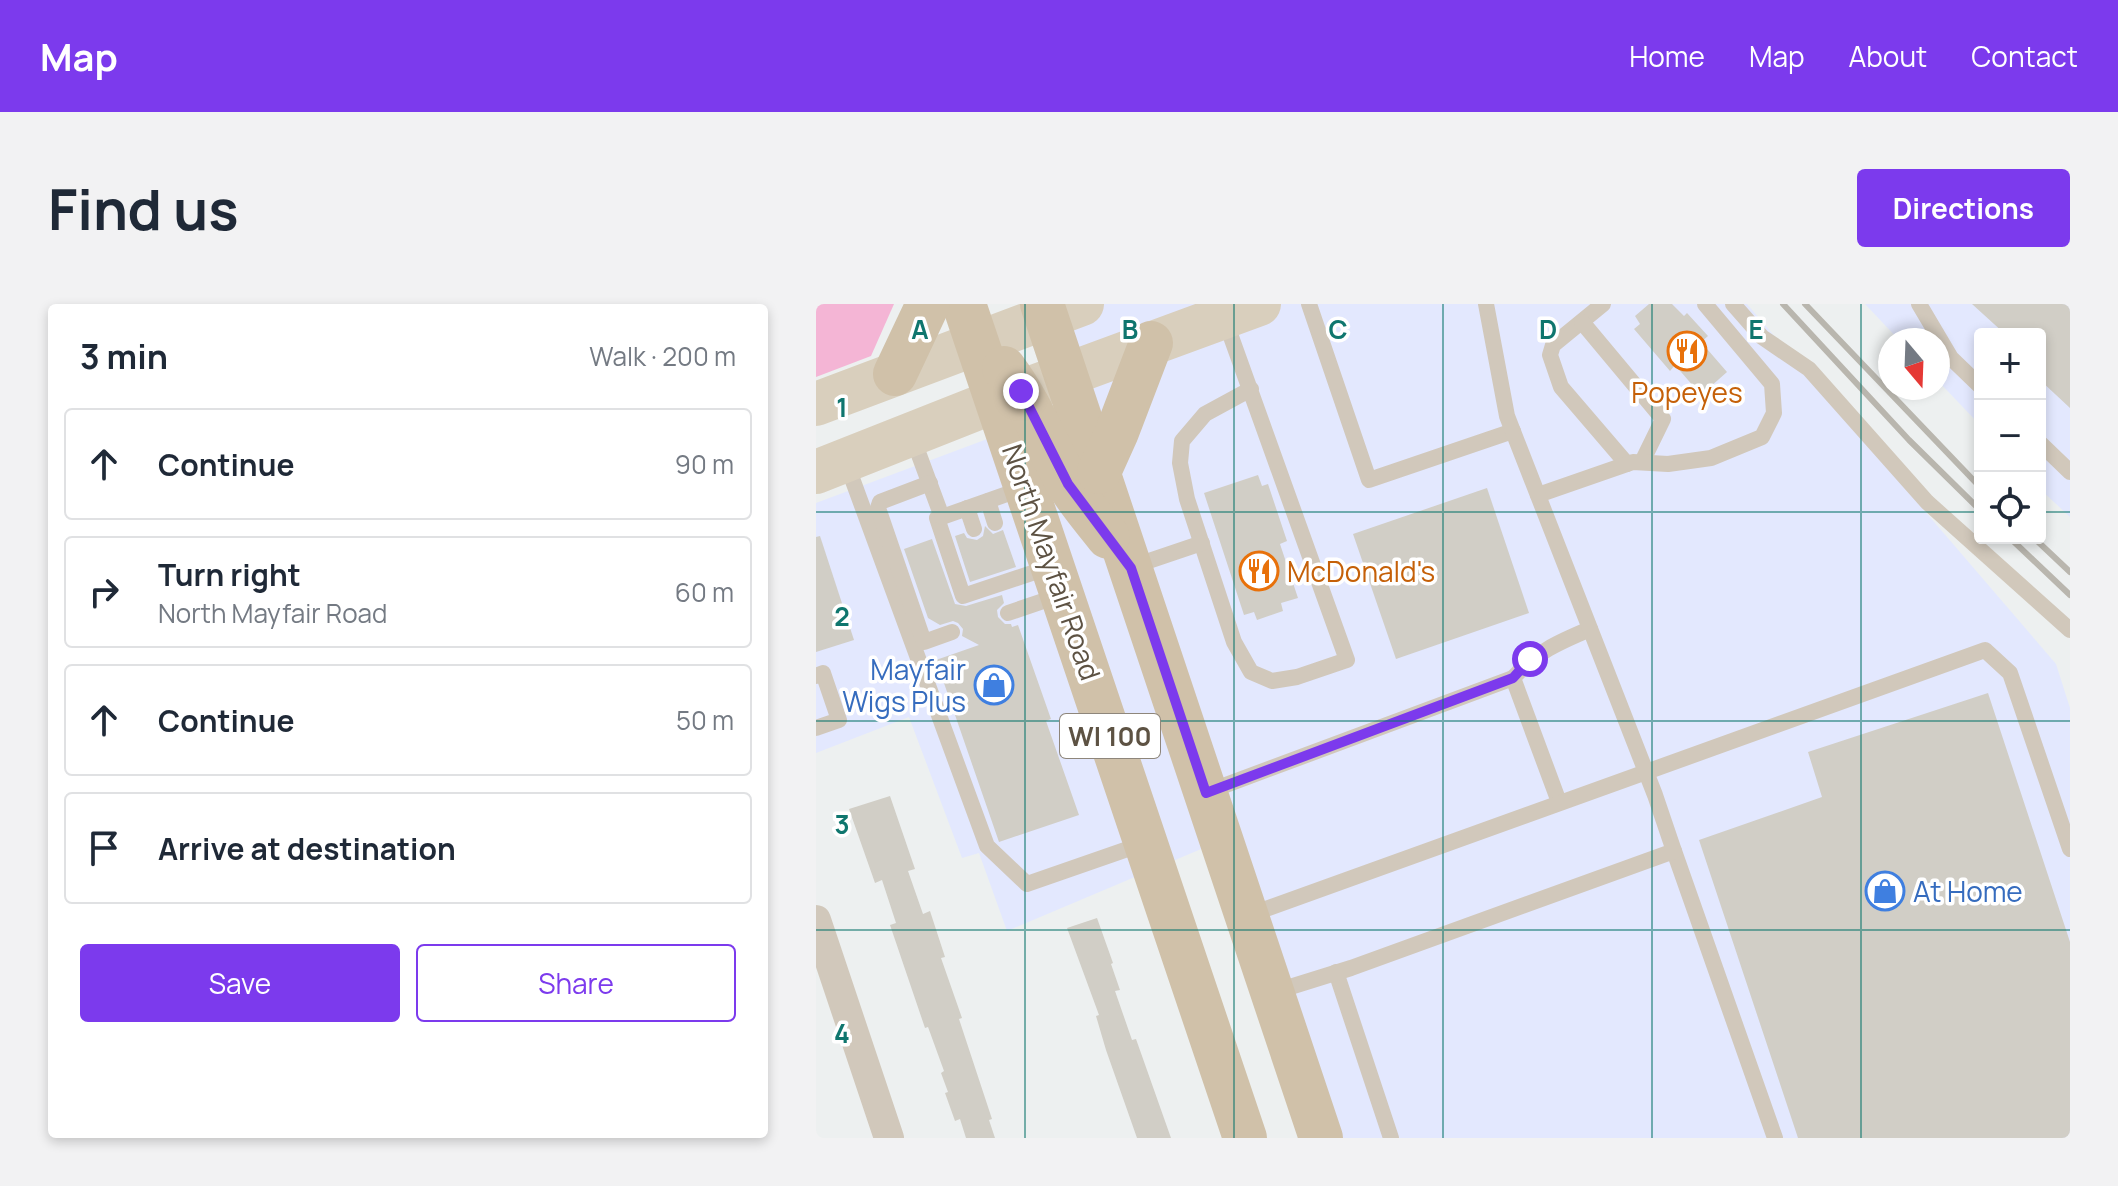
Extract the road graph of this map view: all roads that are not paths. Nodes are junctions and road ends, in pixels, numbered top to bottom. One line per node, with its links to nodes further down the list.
1 (928, 304): 13 (main road)
2 (1309, 304): 19 (lane)
3 (1486, 304): 19 (lane)
4 (1603, 304): 10 (lane)
5 (1705, 304): 22 (lane)
6 (1733, 304): 37 (lane)
7 (1919, 304): 15 (lane)
8 (1242, 310): 12 (main road); 16 (lane)
9 (1041, 311): 11 (main road); 14 (main road)
10 (1582, 322): 22 (lane); 22 (lane)
11 (971, 323): 13 (main road); 17 (main road)
12 (1151, 343): 14 (main road); 24 (main road)
13 (895, 374): 18 (main road)
14 (1066, 375): 17 (main road); 24 (main road, WI 100)
15 (1974, 380)
16 (1251, 389): 33 (lane); 33 (lane)
17 (1010, 396): 20 (main road); 27 (main road, North Mayfair Road / WI 100); 34 (main road)
18 (816, 404)
19 (1513, 431): 28 (lane)
20 (911, 435): 23 (main road); 26 (lane)
21 (2046, 449): 25 (lane)
22 (1634, 463): 28 (lane)
23 (831, 466): 45 (lane)
24 (1099, 472): 34 (main road, WI 100)
25 (2070, 472)
26 (930, 483): 30 (lane); 38 (lane)
27 (1007, 494): 29 (lane); 31 (lane); 35 (main road, North Mayfair Road / WI 100)
28 (1538, 495): 36 (lane)
29 (967, 508): 30 (lane); 32 (lane)
30 (942, 517): 35 (lane)
31 (995, 523)
32 (974, 529)
33 (1202, 543): 34 (lane)
34 (1131, 568): 43 (main road, WI 100)
35 (1029, 588): 45 (main road, North Mayfair Road / WI 100)
36 (1590, 629): 40 (lane); 42 (lane)
37 (2070, 630)
38 (952, 632)
39 (816, 676): 41 (lane)
40 (1513, 678): 43 (lane); 44 (lane)
41 (816, 728)
42 (1647, 774): 44 (lane); 46 (lane); 47 (lane)
43 (1206, 793): 48 (main road, WI 100)
44 (1559, 802): 48 (lane)
45 (1146, 843): 53 (main road, North Mayfair Road / WI 100)
46 (2070, 849)
47 (1674, 851): 50 (lane); 56 (lane)
48 (1247, 916): 51 (main road, WI 100)
49 (816, 920): 52 (street)
50 (1336, 972): 51 (lane); 55 (lane)
51 (1272, 993): 54 (main road, WI 100)
52 (889, 1138)
53 (1245, 1138)
54 (1321, 1138)
55 (1391, 1138)
56 (1775, 1138)

